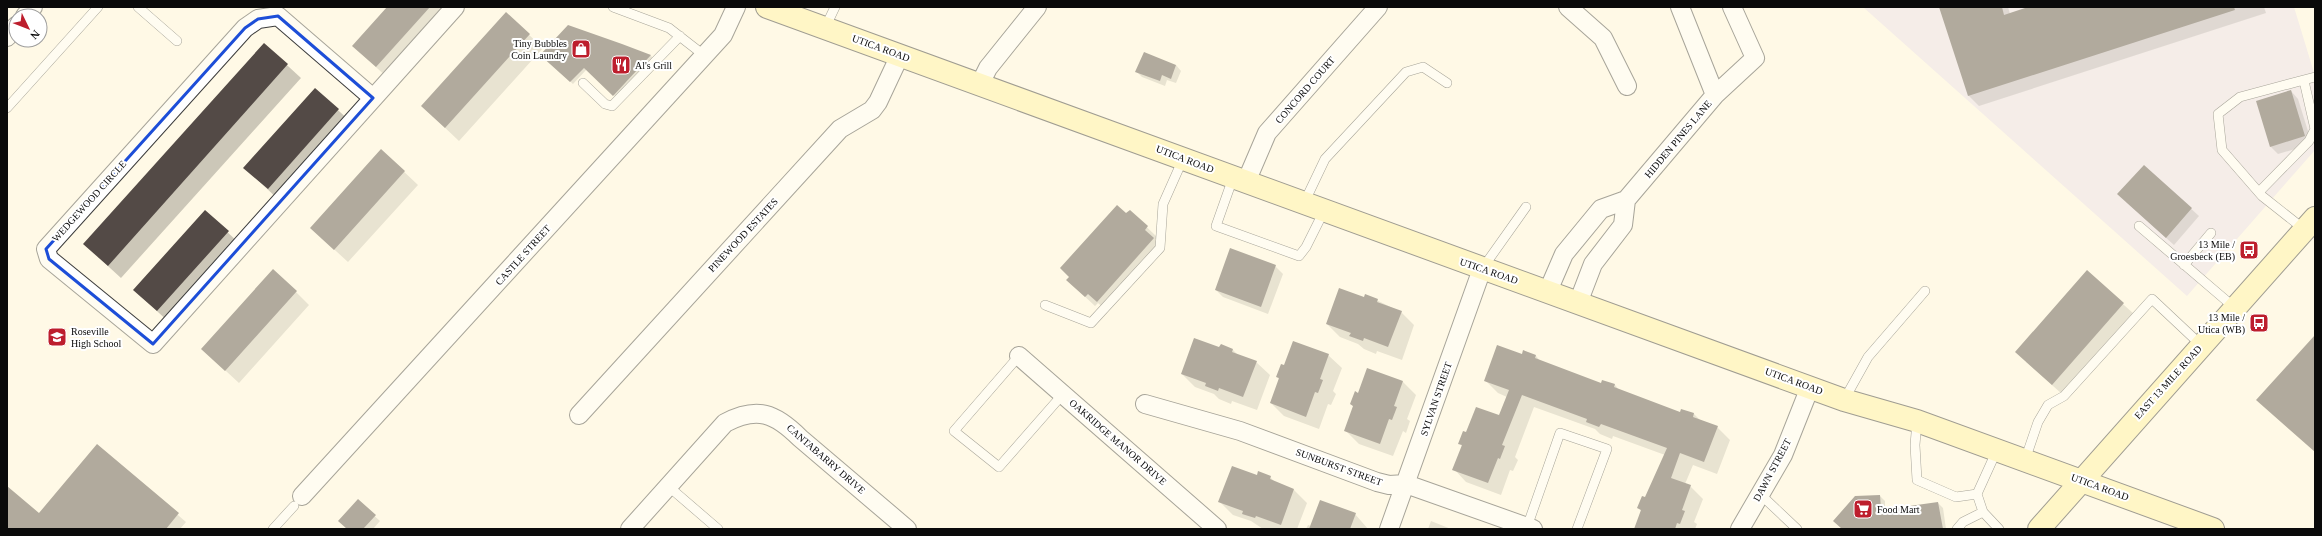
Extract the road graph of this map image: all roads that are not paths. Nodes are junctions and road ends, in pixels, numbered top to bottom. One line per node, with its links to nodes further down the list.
1 (98, 7): 26 (lane)
2 (138, 7): 15 (lane)
3 (455, 7): 25 (street, WEDGEWOOD CIRCLE)
4 (614, 7): 14 (lane)
5 (736, 7): 17 (street, CASTLE STREET)
6 (767, 7): 13 (main road, UTICA ROAD)
7 (835, 7): 13 (lane)
8 (1037, 7): 22 (street)
9 (1378, 7): 29 (street, CONCORD COURT)
10 (1568, 7): 23 (street)
11 (1680, 7): 24 (street, HIDDEN PINES LANE)
12 (1732, 7): 24 (street)
13 (825, 28): 16 (main road, UTICA ROAD)
14 (680, 36): 17 (lane); 20 (lane)
15 (177, 41)
16 (900, 55): 22 (main road, UTICA ROAD); 51 (street, PINEWOOD ESTATES)
17 (704, 56): 60 (street, CASTLE STREET)
18 (2315, 77): 19 (lane)
19 (2304, 81): 27 (lane); 30 (lane)
20 (583, 83)
21 (1447, 83): 32 (lane)
22 (980, 84): 28 (main road, UTICA ROAD)
23 (1627, 86)
24 (1715, 95): 31 (street, HIDDEN PINES LANE)
25 (373, 98): 25 (street, WEDGEWOOD CIRCLE)
26 (7, 108)
27 (2315, 129): 30 (lane)
28 (1184, 157): 29 (main road, UTICA ROAD); 43 (lane)
29 (1240, 180): 32 (main road, UTICA ROAD); 34 (lane)
30 (2259, 192): 35 (lane)
31 (1626, 200): 40 (street, HIDDEN PINES LANE); 42 (street)
32 (1304, 203): 34 (main road, UTICA ROAD)
33 (1526, 207): 39 (lane)
34 (1324, 211): 39 (main road, UTICA ROAD)
35 (2310, 224): 44 (main road, EAST 13 MILE ROAD)
36 (2139, 226): 38 (lane)
37 (2211, 233): 38 (lane)
38 (2184, 265): 44 (lane)
39 (1482, 269): 40 (main road, UTICA ROAD); 56 (street, SYLVAN STREET)
40 (1548, 291): 42 (main road, UTICA ROAD)
41 (1925, 291): 49 (lane)
42 (1578, 303): 47 (main road, UTICA ROAD)
43 (1045, 305)
44 (2235, 308): 45 (main road, EAST 13 MILE ROAD)
45 (2202, 345): 54 (lane); 55 (main road, EAST 13 MILE ROAD)
46 (1019, 356): 48 (street, OAKRIDGE MANOR DRIVE); 48 (lane)
47 (1810, 387): 49 (main road, UTICA ROAD); 58 (street, DAWN STREET)
48 (1063, 394): 67 (street, OAKRIDGE MANOR DRIVE)
49 (1844, 400): 52 (main road, UTICA ROAD)
50 (1145, 404): 56 (street, SUNBURST STREET)
51 (579, 414)
52 (1917, 421): 53 (main road, UTICA ROAD); 59 (lane)
53 (1997, 450): 54 (main road, UTICA ROAD); 59 (lane)
54 (2025, 460): 55 (main road, UTICA ROAD)
55 (2082, 480): 74 (main road, EAST 13 MILE ROAD); 75 (main road, UTICA ROAD)
56 (1406, 484): 63 (street, SUNBURST STREET); 68 (street, SYLVAN STREET)
57 (668, 486): 62 (street, CANTABARRY DRIVE); 65 (lane); 66 (street, CANTABARRY DRIVE)
58 (1760, 494): 70 (street, DAWN STREET); 71 (lane)
59 (1977, 494): 61 (lane)
60 (298, 501): 64 (lane)
61 (1983, 512): 72 (lane); 73 (lane)
62 (637, 527)
63 (1530, 528): 69 (lane)
64 (273, 529)
65 (718, 529)
66 (907, 529)
67 (1216, 529)
68 (1389, 529)
69 (1577, 529)
70 (1740, 529)
71 (1798, 529)
72 (1957, 529)
73 (1999, 529)
74 (2040, 529)
75 (2213, 529)

